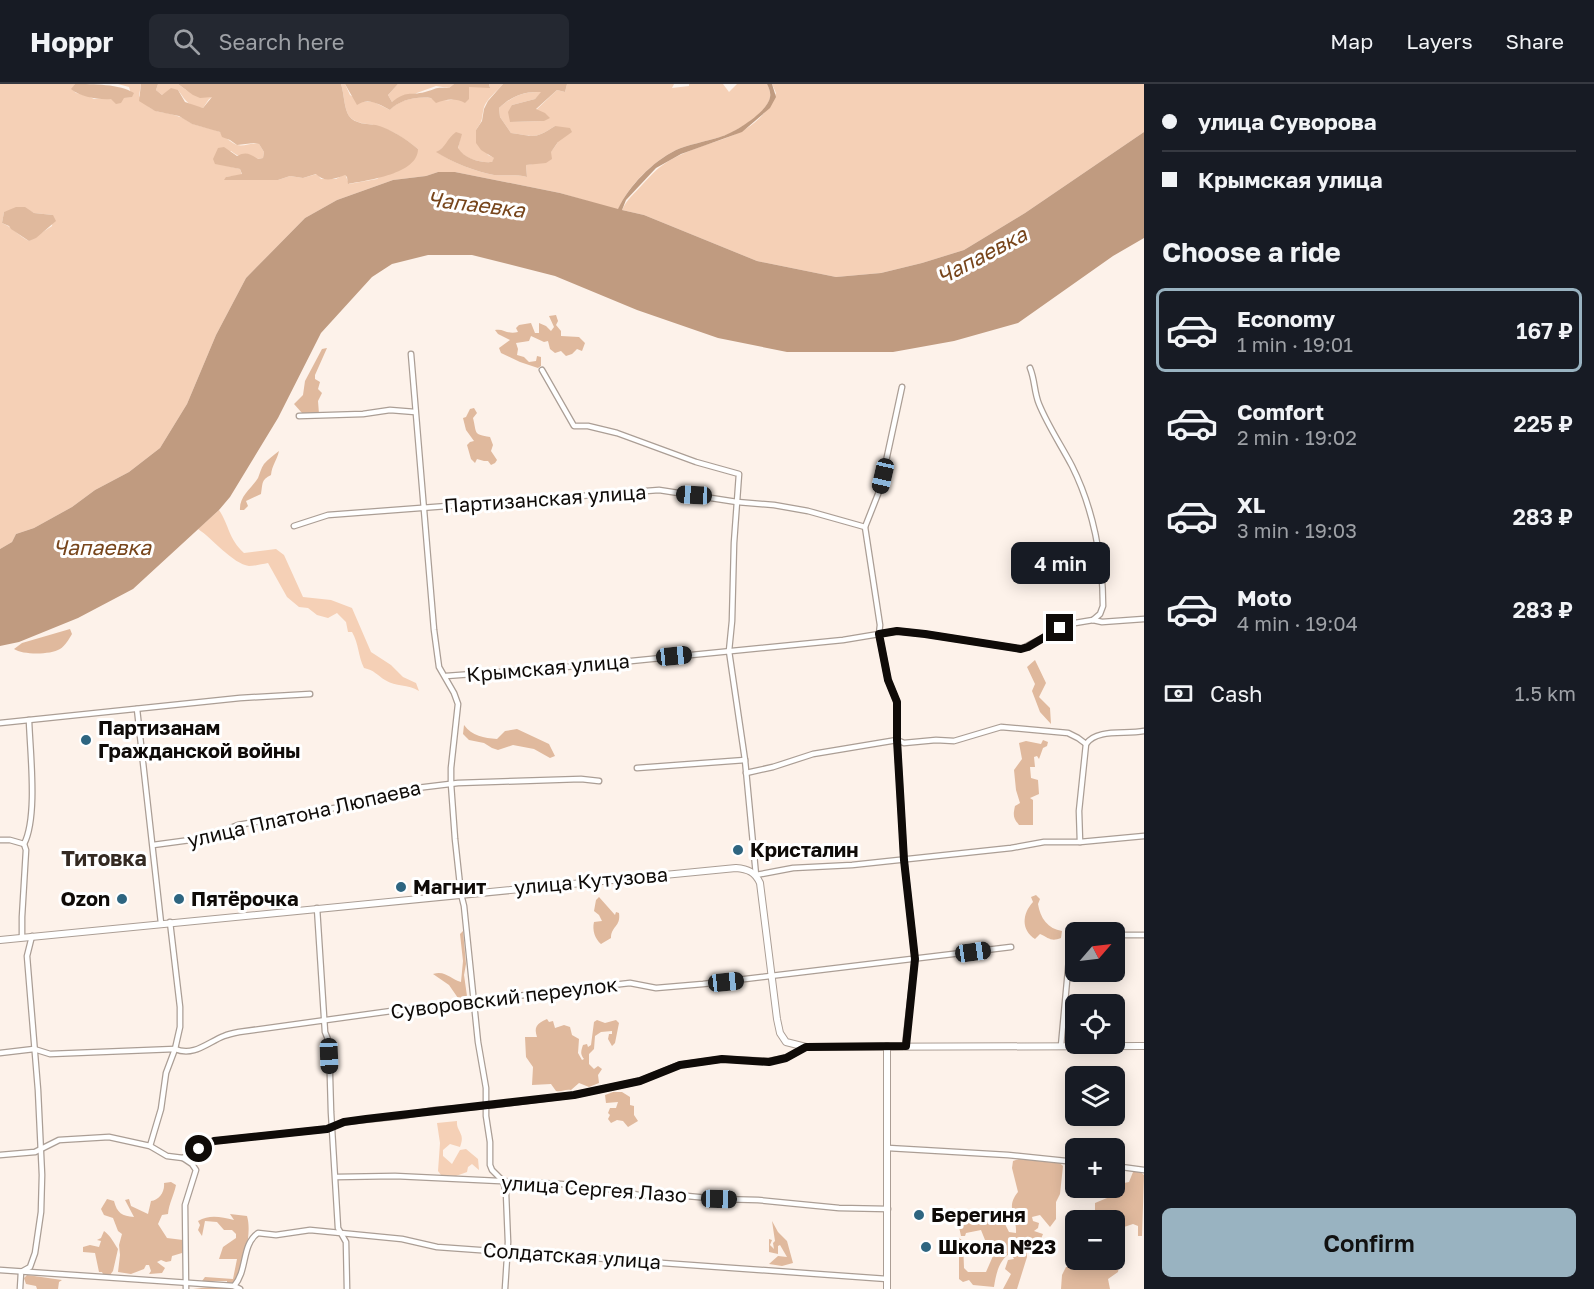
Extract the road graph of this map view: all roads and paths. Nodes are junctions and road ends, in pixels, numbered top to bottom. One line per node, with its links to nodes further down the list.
1 (411, 354): 5 (street)
2 (1030, 368): 11 (street)
3 (542, 370): 7 (street)
4 (902, 387): 10 (street)
5 (415, 412): 6 (street); 8 (street)
6 (299, 416)
7 (737, 502): 8 (street, Партизанская улица); 10 (street, Партизанская улица); 14 (street)
8 (425, 508): 9 (street, Партизанская улица); 15 (street)
9 (294, 526)
10 (865, 527): 13 (street)
11 (1093, 620): 12 (street, Крымская улица); 13 (street, Крымская улица)
12 (1144, 620)
13 (879, 634): 14 (street, Крымская улица); 21 (street)
14 (729, 651): 15 (street, Крымская улица); 23 (street)
15 (446, 676): 27 (street)
16 (310, 694): 17 (street)
17 (137, 709): 18 (street); 32 (street)
18 (29, 720): 19 (street); 31 (street)
19 (0, 723)
20 (1144, 731): 22 (street)
21 (897, 740): 22 (street); 25 (street); 33 (street)
22 (1086, 744): 30 (street)
23 (745, 760): 24 (street); 25 (street)
24 (637, 768)
25 (746, 773): 34 (street)
26 (599, 781): 27 (street, улица Платона Люпаева)
27 (451, 784): 32 (street, улица Платона Люпаева); 35 (street)
28 (1144, 836): 30 (street, улица Кутузова)
29 (0, 840): 31 (street)
30 (1080, 842): 33 (street, улица Кутузова)
31 (24, 844): 42 (street)
32 (153, 845): 38 (street)
33 (904, 860): 34 (street, улица Кутузова); 45 (street)
34 (756, 875): 35 (street, улица Кутузова); 46 (street)
35 (460, 894): 36 (street, улица Кутузова); 48 (street)
36 (317, 908): 37 (street, улица Кутузова); 49 (street)
37 (170, 922): 38 (street, улица Кутузова); 56 (street)
38 (161, 923): 41 (street, улица Кутузова)
39 (1125, 935): 40 (street)
40 (1144, 935)
41 (32, 936): 42 (street, улица Кутузова); 55 (street)
42 (22, 937): 43 (street, улица Кутузова)
43 (0, 940)
44 (1011, 946): 45 (street, Суворовский переулок)
45 (915, 959): 46 (street, Суворовский переулок); 51 (street)
46 (772, 976): 48 (street, Суворовский переулок); 54 (street)
47 (1067, 982): 52 (street)
48 (473, 1000): 49 (street, Суворовский переулок); 58 (street)
49 (324, 1021): 56 (street, Суворовский переулок); 59 (street)
50 (887, 1046): 51 (street); 54 (street); 61 (street)
51 (906, 1046): 52 (street)
52 (1061, 1046): 53 (street)
53 (1144, 1046)
54 (806, 1047): 58 (street)
55 (34, 1049): 56 (street, Суворовский переулок); 57 (street, Суворовский переулок); 62 (street)
56 (175, 1049): 60 (street)
57 (0, 1053)
58 (488, 1106): 59 (street); 69 (street)
59 (332, 1127): 64 (street); 68 (street)
60 (150, 1146): 62 (street); 64 (street)
61 (888, 1148): 65 (street); 70 (street)
62 (40, 1149): 63 (street); 74 (street)
63 (0, 1155)
64 (183, 1158): 76 (street)
65 (1065, 1161)
66 (1125, 1167): 67 (street)
67 (1144, 1170)
68 (336, 1176): 69 (street, улица Сергея Лазо); 71 (street)
69 (503, 1181): 70 (street, улица Сергея Лазо); 72 (street)
70 (888, 1209): 75 (street)
71 (342, 1233): 72 (street, Солдатская улица); 77 (street, Солдатская улица); 80 (street)
72 (507, 1252): 75 (street, Солдатская улица); 81 (street)
73 (0, 1270): 74 (street)
74 (21, 1272): 76 (street); 78 (street)
75 (887, 1279): 82 (street)
76 (187, 1286): 77 (street)
77 (234, 1286): 79 (street)
78 (20, 1289)
79 (240, 1289)
80 (347, 1289)
81 (505, 1289)
82 (888, 1289)

